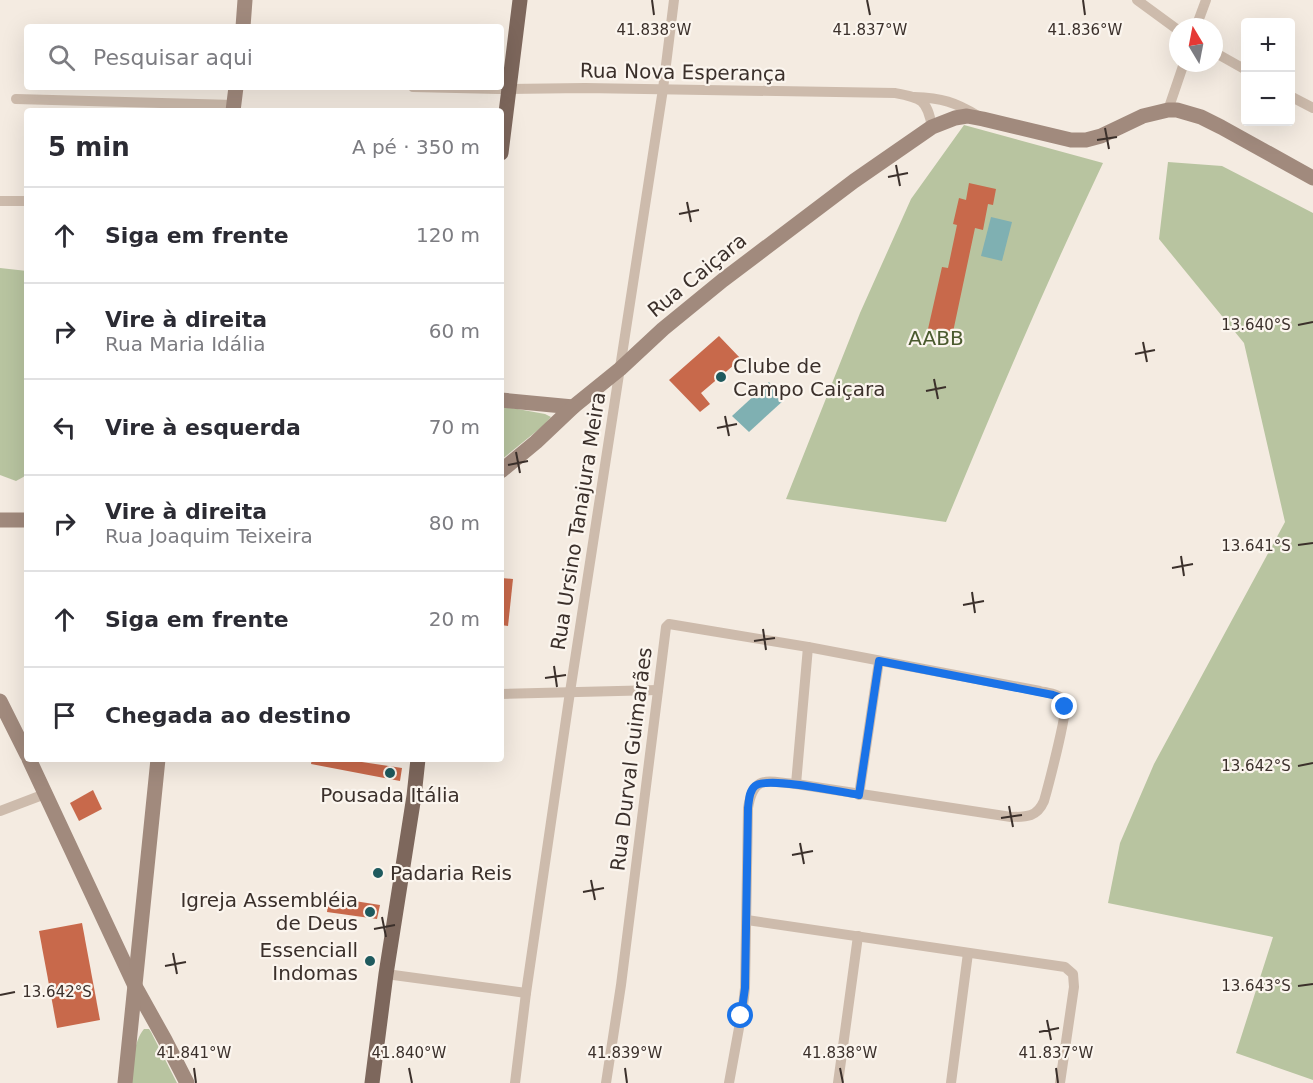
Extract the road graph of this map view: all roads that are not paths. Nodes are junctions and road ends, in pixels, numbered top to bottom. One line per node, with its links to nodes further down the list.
1 (245, 0): 8 (street)
2 (520, 0): 13 (main road)
3 (674, 0): 14 (street, Rua Ursino Tanajura Meira)
4 (1137, 0): 7 (street)
5 (1206, 0): 6 (street)
6 (1199, 18)
7 (1169, 23)
8 (243, 24)
9 (1223, 57): 10 (street)
10 (1241, 68)
11 (1181, 72): 21 (street)
12 (504, 89): 13 (street, Rua Nova Esperança)
13 (509, 89): 14 (street, Rua Nova Esperança); 24 (main road)
14 (663, 89): 16 (street, Rua Nova Esperança); 28 (street, Rua Ursino Tanajura Meira)
15 (236, 90): 19 (street)
16 (911, 96): 22 (street, Rua Nova Esperança); 23 (street)
17 (16, 99): 19 (street)
18 (1295, 99): 20 (street)
19 (233, 108)
20 (1313, 108)
21 (1168, 110): 22 (street, Rua Caiçara); 25 (street)
22 (983, 119): 23 (street, Rua Caiçara)
23 (932, 127): 28 (street, Rua Caiçara)
24 (504, 129)
25 (1313, 178)
26 (0, 201): 27 (street)
27 (24, 201)
28 (620, 369): 30 (street, Rua Caiçara); 37 (street, Rua Ursino Tanajura Meira)
29 (504, 400): 30 (street)
30 (573, 407): 31 (street, Rua Caiçara)
31 (504, 469)
32 (0, 520): 33 (street)
33 (24, 520)
34 (808, 647): 35 (street); 36 (street, Rua Durval Guimarães); 44 (street)
35 (879, 661): 46 (street); 46 (street)
36 (658, 690): 37 (street); 58 (street, Rua Durval Guimarães)
37 (570, 692): 38 (street); 53 (street, Rua Ursino Tanajura Meira)
38 (504, 694)
39 (0, 701): 40 (street)
40 (24, 749)
41 (30, 762): 45 (street)
42 (158, 762): 52 (street)
43 (418, 762): 51 (main road)
44 (796, 784): 46 (street); 48 (street)
45 (45, 794): 47 (street); 52 (street)
46 (859, 795)
47 (0, 811)
48 (747, 920): 49 (street); 59 (street)
49 (858, 936): 50 (street); 60 (street)
50 (968, 953): 61 (street); 62 (street)
51 (386, 974): 53 (street); 56 (main road)
52 (136, 988): 54 (street); 55 (street)
53 (526, 993): 57 (street, Rua Ursino Tanajura Meira)
54 (125, 1083)
55 (187, 1083)
56 (372, 1083)
57 (515, 1083)
58 (606, 1083)
59 (729, 1083)
60 (838, 1083)
61 (951, 1083)
62 (1060, 1083)

